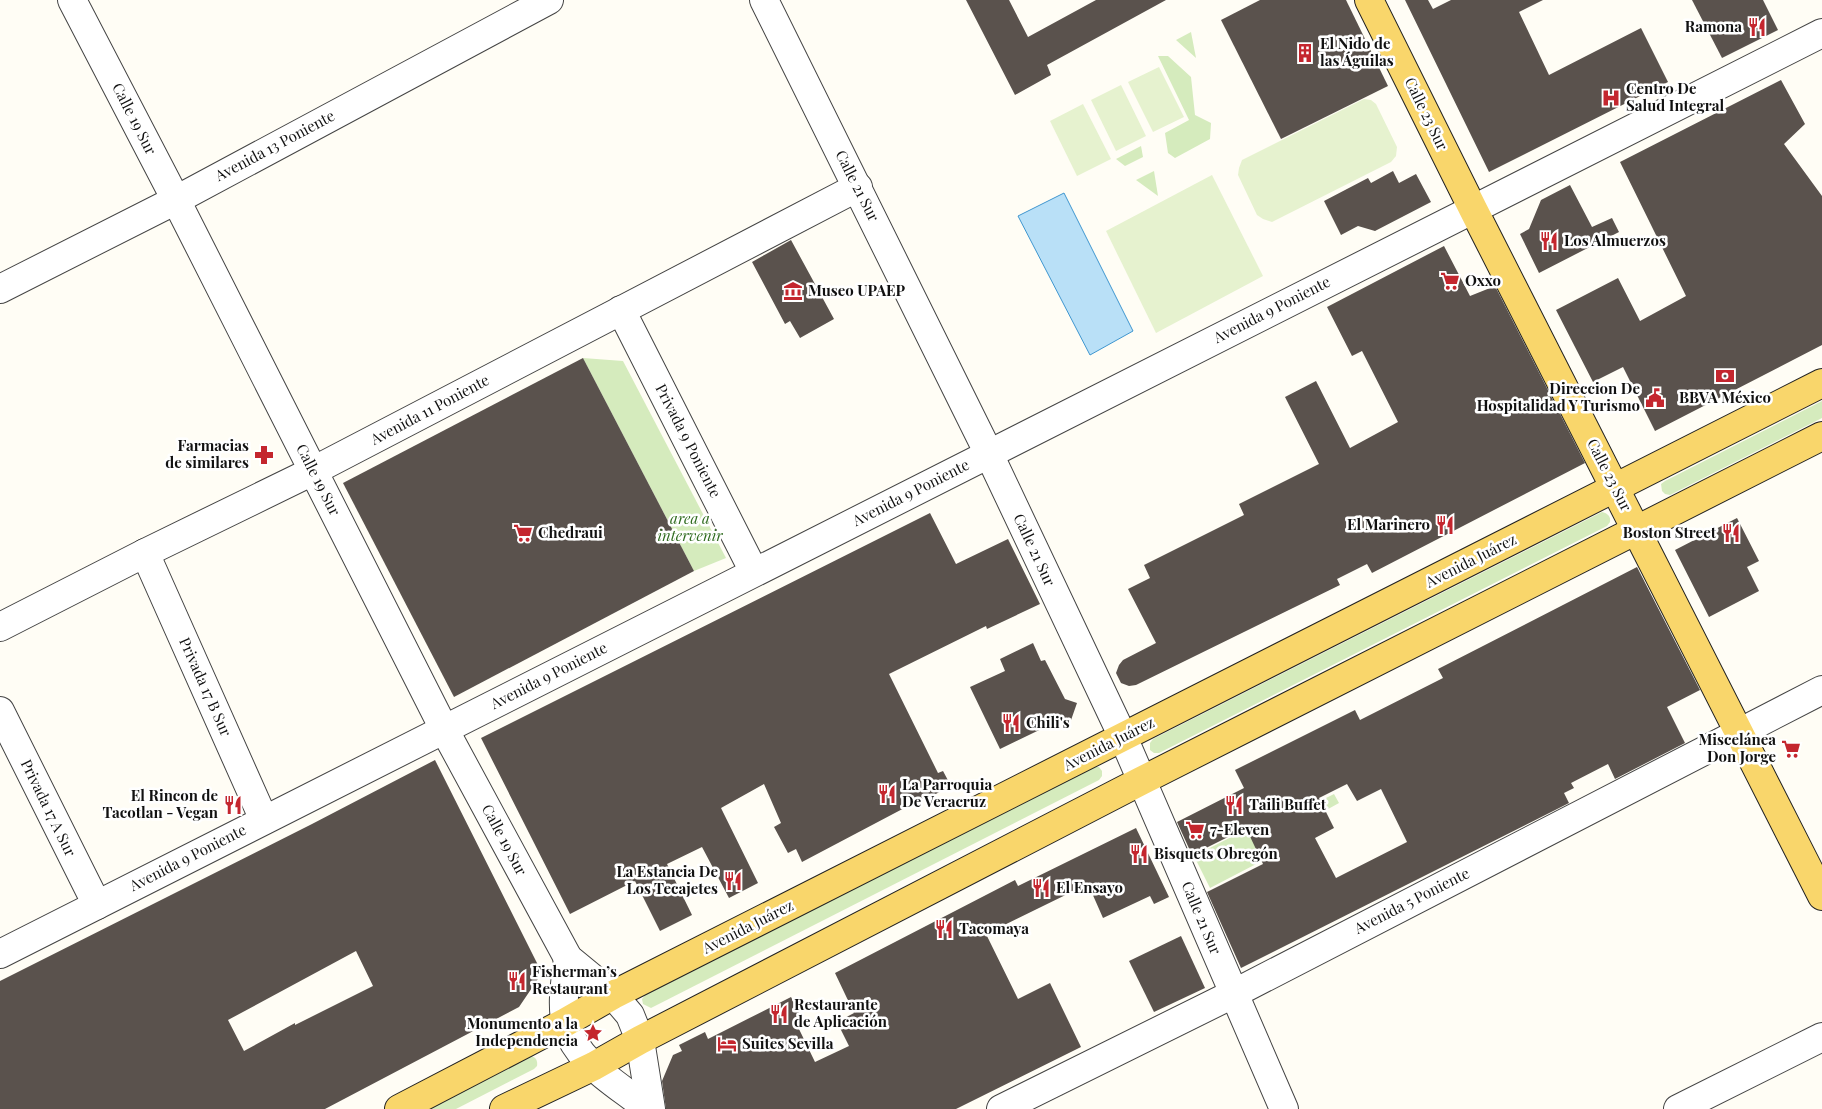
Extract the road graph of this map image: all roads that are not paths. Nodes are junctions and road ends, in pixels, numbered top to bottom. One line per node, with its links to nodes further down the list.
1 (72, 0): 7 (street, Calle 19 Sur)
2 (549, 0): 7 (street, Avenida 13 Poniente)
3 (764, 0): 6 (street, Calle 21 Sur)
4 (1369, 0): 8 (main road, Calle 23 Sur)
5 (1822, 33): 8 (street, Avenida 9 Poniente)
6 (858, 187): 10 (street, Avenida 11 Poniente); 13 (street, Calle 21 Sur)
7 (176, 200): 9 (street, Avenida 13 Poniente); 14 (street, Calle 19 Sur)
8 (1473, 209): 13 (street, Avenida 9 Poniente); 15 (main road, Calle 23 Sur)
9 (0, 289)
10 (621, 310): 14 (street, Avenida 11 Poniente); 18 (street, Privada 9 Poniente)
11 (1822, 383): 15 (main road, Avenida Juárez)
12 (1822, 436): 16 (main road)
13 (989, 454): 18 (street, Avenida 9 Poniente); 24 (street, Calle 21 Sur)
14 (313, 471): 17 (street, Avenida 11 Poniente); 22 (street, Calle 19 Sur)
15 (1615, 488): 16 (main road, Calle 23 Sur); 24 (main road, Avenida Juárez)
16 (1636, 530): 23 (main road, Calle 23 Sur); 25 (main road)
17 (146, 553): 19 (street, Avenida 11 Poniente); 26 (street, Privada 17 B Sur)
18 (754, 572): 22 (street, Avenida 9 Poniente)
19 (0, 627)
20 (1822, 690): 23 (street, Avenida 5 Poniente)
21 (0, 711): 28 (street, Privada 17 A Sur)
22 (444, 729): 26 (street, Avenida 9 Poniente); 30 (street, Calle 19 Sur)
23 (1739, 732): 27 (main road, Calle 23 Sur); 31 (street, Avenida 5 Poniente)
24 (1123, 737): 25 (street, Calle 21 Sur); 32 (main road, Avenida Juárez)
25 (1141, 781): 31 (street, Calle 21 Sur); 35 (main road)
26 (264, 820): 28 (street, Avenida 9 Poniente)
27 (1822, 896)
28 (97, 905): 29 (street, Avenida 9 Poniente)
29 (0, 954)
30 (568, 958): 32 (street, Calle 19 Sur); 33 (street, Calle 19 Sur)
31 (1233, 994): 40 (street, Avenida 5 Poniente); 41 (street, Calle 21 Sur)
32 (613, 995): 33 (main road, Avenida Juárez); 35 (street, Calle 19 Sur)
33 (566, 1022): 36 (street, Calle 19 Sur); 37 (main road, Avenida Juárez)
34 (1822, 1037): 42 (street)
35 (640, 1040): 36 (main road); 39 (street, Calle 19 Sur)
36 (594, 1066): 38 (main road); 39 (street, Calle 19 Sur)
37 (399, 1109)
38 (504, 1109)
39 (649, 1109)
40 (1001, 1109)
41 (1284, 1109)
42 (1678, 1109)

